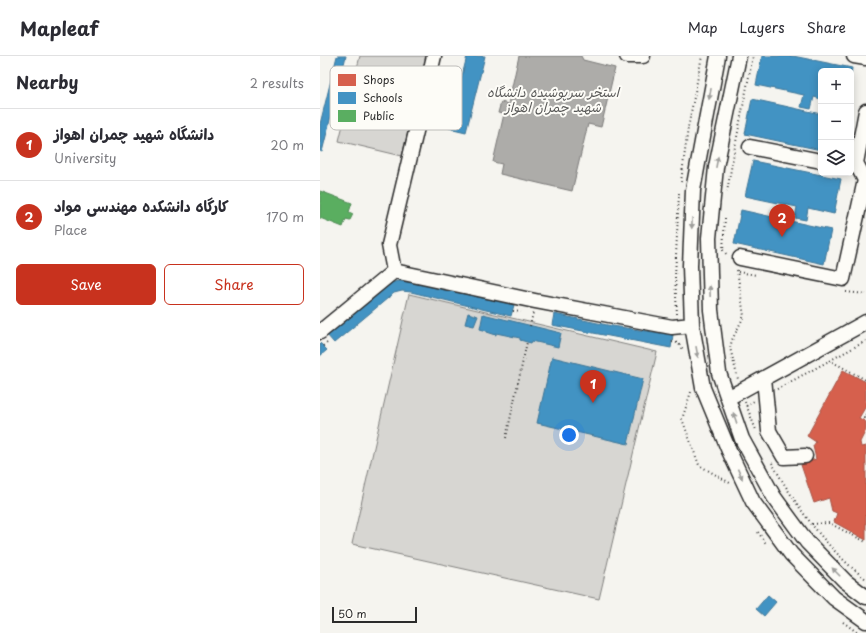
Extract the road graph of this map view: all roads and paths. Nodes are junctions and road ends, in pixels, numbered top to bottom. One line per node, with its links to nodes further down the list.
1 (434, 56): 9 (lane)
2 (627, 56): 3 (lane)
3 (643, 56)
4 (718, 56): 21 (lane, one-way to 21)
5 (739, 56): 30 (lane, one-way to 5)
6 (753, 56): 16 (path)
7 (854, 56): 8 (lane)
8 (866, 58)
9 (432, 66)
10 (866, 111): 14 (lane)
11 (416, 130): 19 (lane)
12 (750, 147): 13 (lane)
13 (818, 160)
14 (854, 160)
15 (854, 165): 18 (lane)
16 (726, 197)
17 (725, 212): 18 (path)
18 (734, 261): 28 (path)
19 (394, 271): 21 (lane); 22 (lane)
20 (866, 322): 26 (lane)
21 (692, 325): 42 (lane, one-way to 42)
22 (320, 332)
23 (866, 340): 25 (path)
24 (527, 342): 35 (path)
25 (829, 360): 27 (path); 29 (path)
26 (764, 378): 28 (lane); 29 (lane)
27 (866, 380)
28 (741, 390): 30 (lane); 31 (path)
29 (766, 395): 31 (path); 36 (lane)
30 (728, 398): 41 (lane, one-way to 30)
31 (746, 406): 34 (path)
32 (866, 414): 33 (path)
33 (866, 419)
34 (756, 432)
35 (506, 438)
36 (805, 456)
37 (769, 459): 38 (path)
38 (812, 524): 39 (path); 40 (path)
39 (866, 542)
40 (866, 579)
41 (866, 597)
42 (866, 621)

